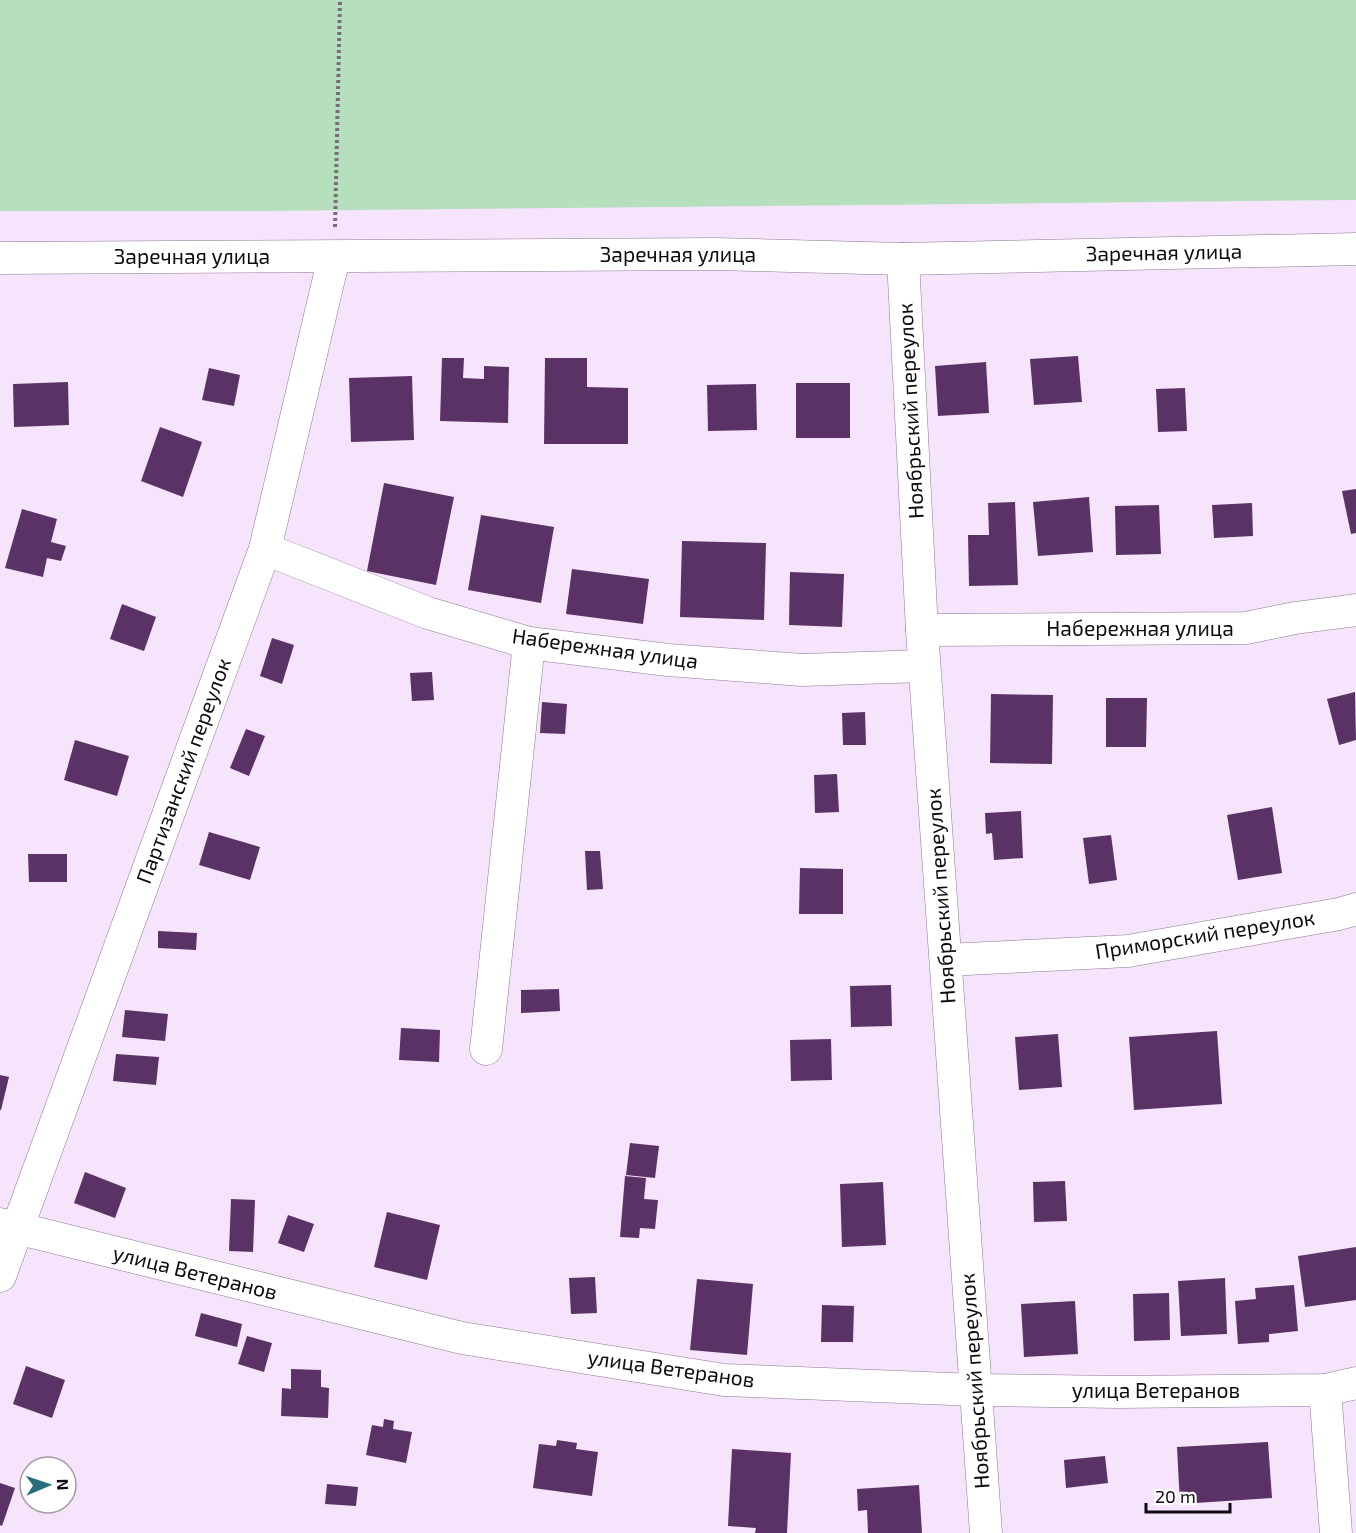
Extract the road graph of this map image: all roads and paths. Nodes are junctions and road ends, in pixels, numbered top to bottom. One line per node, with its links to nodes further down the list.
1 (340, 0): 3 (path)
2 (1356, 249): 5 (street, Заречная улица)
3 (334, 257): 4 (street, Заречная улица); 5 (street, Заречная улица); 6 (street, Партизанский переулок)
4 (0, 258)
5 (903, 259): 8 (street, Ноябрьский переулок)
6 (265, 549): 9 (street, Набережная улица); 14 (street, Партизанский переулок)
7 (1356, 610): 8 (street, Набережная улица)
8 (922, 630): 10 (street, Ноябрьский переулок)
9 (529, 643): 10 (street, Набережная улица); 13 (street)
10 (924, 666): 12 (street, Ноябрьский переулок)
11 (1356, 909): 12 (street, Приморский переулок)
12 (946, 960): 17 (street, Ноябрьский переулок)
13 (486, 1048)
14 (8, 1227): 15 (street, Партизанский переулок); 17 (street, улица Ветеранов)
15 (0, 1276)
16 (1356, 1383): 18 (street, улица Ветеранов)
17 (976, 1390): 18 (street, улица Ветеранов); 19 (street, Ноябрьский переулок)
18 (1324, 1390): 20 (street)
19 (986, 1533)
20 (1336, 1533)

